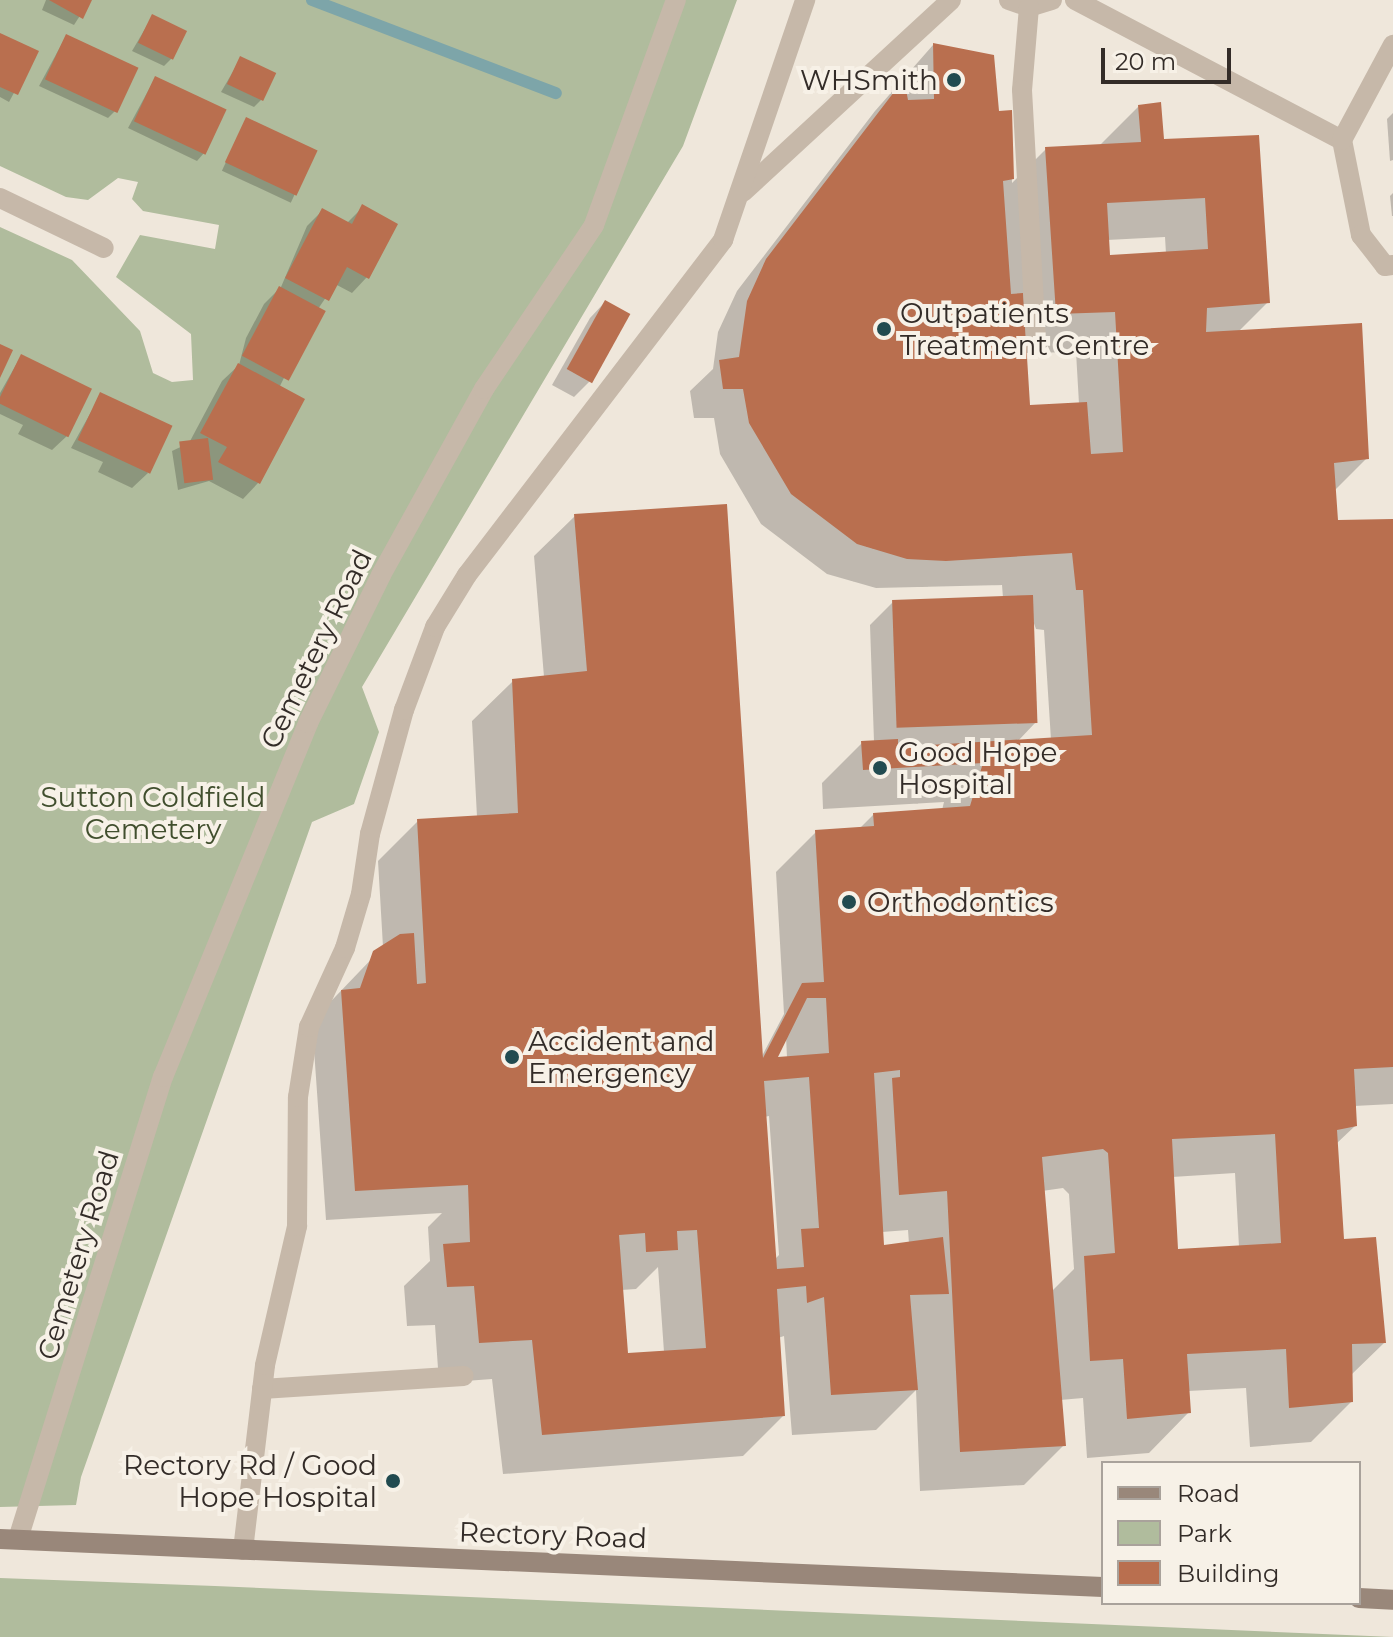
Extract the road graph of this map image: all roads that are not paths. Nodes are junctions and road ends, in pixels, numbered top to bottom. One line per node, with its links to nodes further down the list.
1 (676, 0): 17 (street, Cemetery Road)
2 (805, 0): 10 (street)
3 (951, 0): 10 (street)
4 (1009, 0): 7 (street)
5 (1052, 0): 7 (street)
6 (1075, 0): 9 (street)
7 (1029, 7): 14 (street)
8 (1393, 45): 9 (street)
9 (1342, 140): 13 (street)
10 (740, 195): 16 (street)
11 (0, 198): 12 (street)
12 (104, 248)
13 (1393, 265)
14 (1036, 344)
15 (464, 1376): 16 (street)
16 (262, 1389): 18 (street)
17 (9, 1539): 18 (street, Rectory Road)
18 (243, 1550): 19 (street, Rectory Road)
19 (1101, 1587)
20 (1361, 1598): 21 (street)
21 (1393, 1600)

